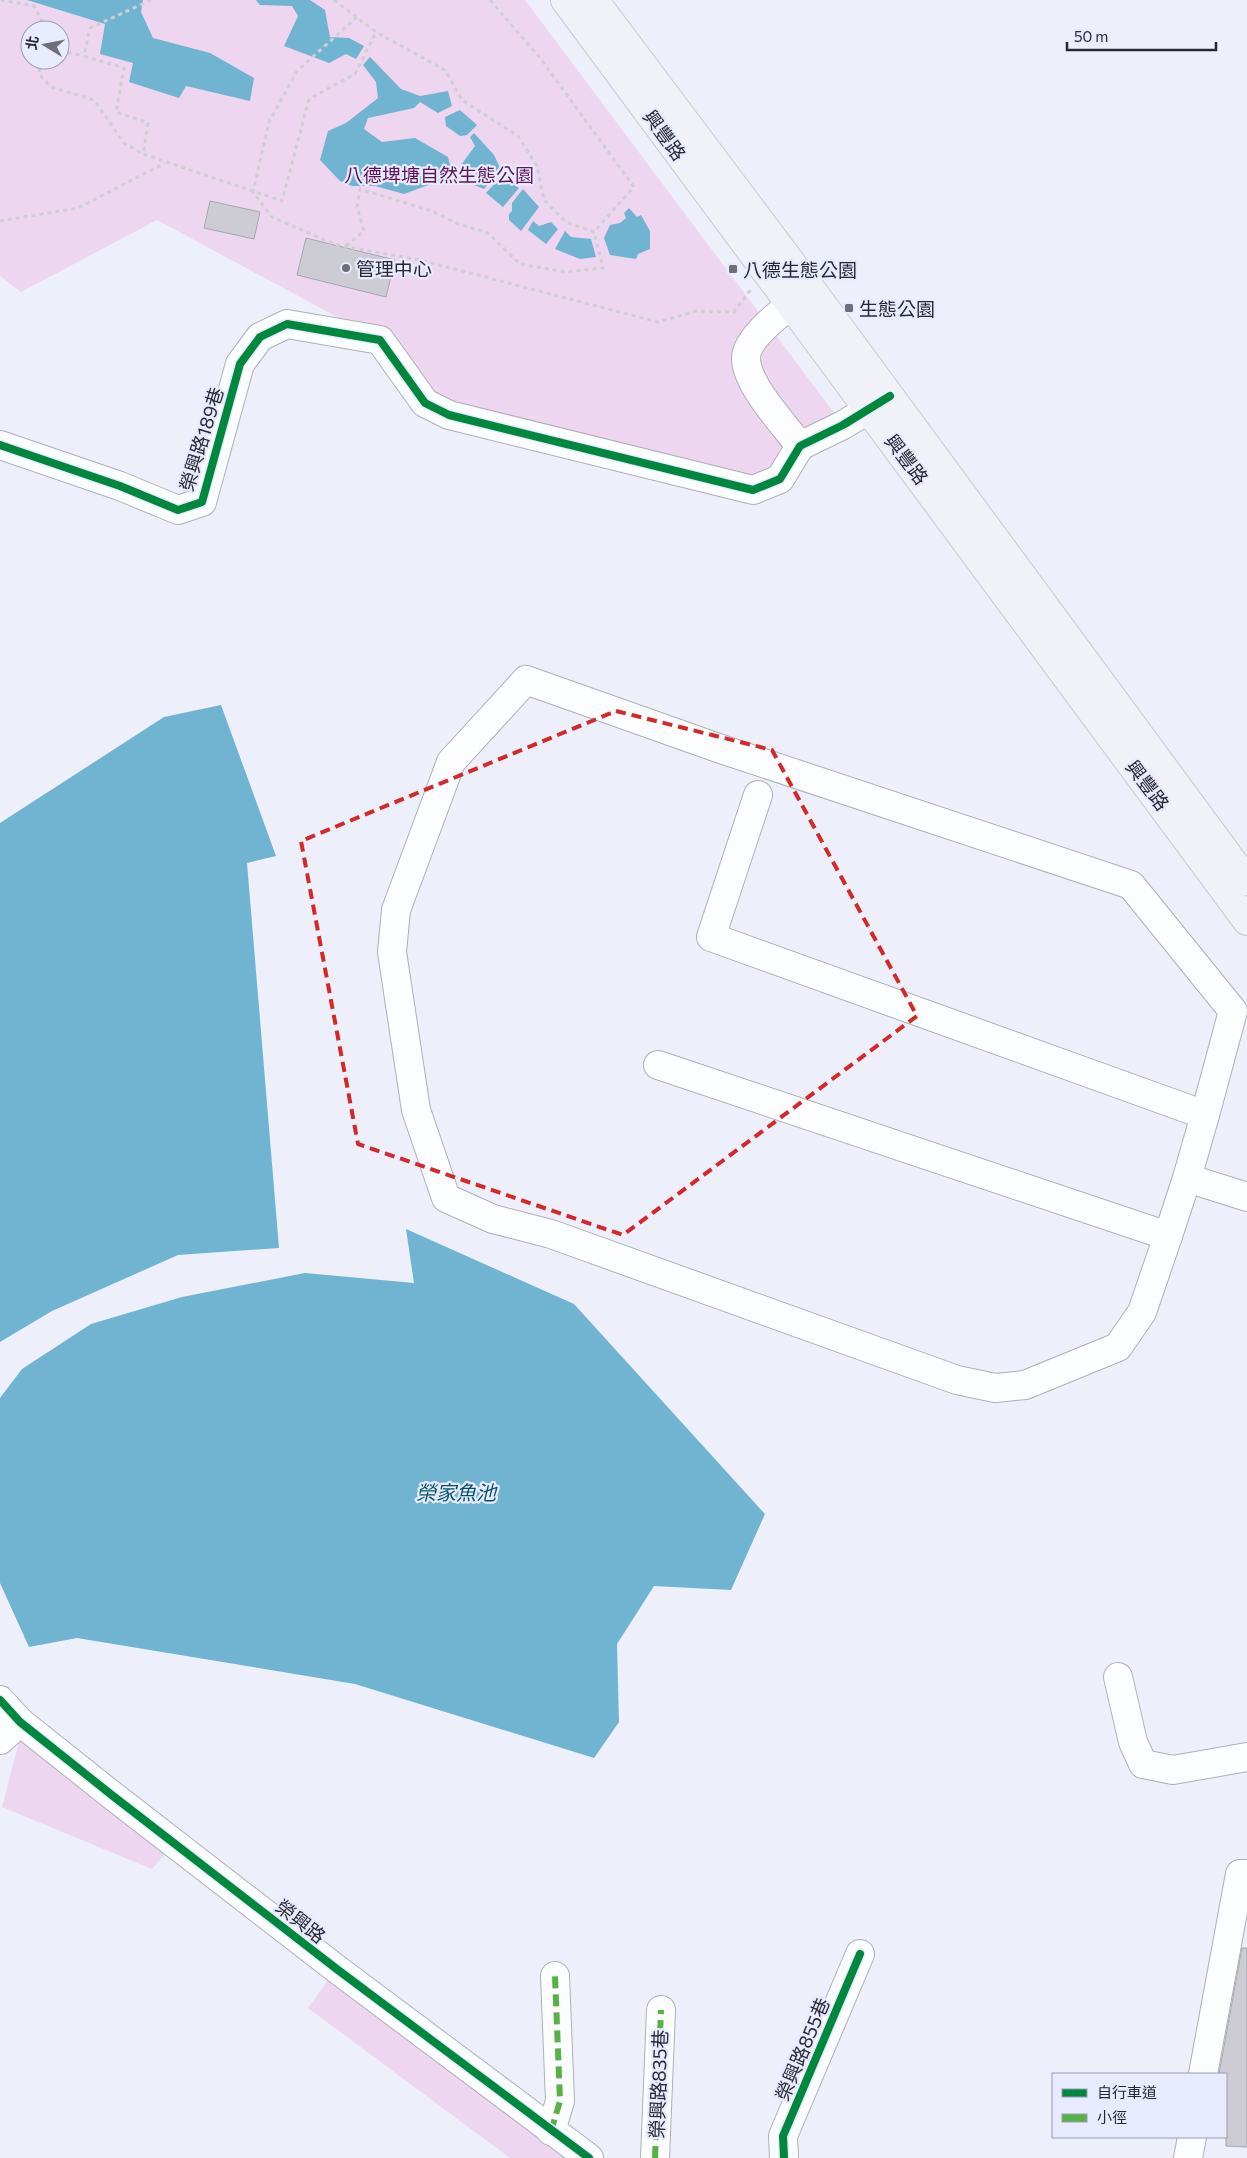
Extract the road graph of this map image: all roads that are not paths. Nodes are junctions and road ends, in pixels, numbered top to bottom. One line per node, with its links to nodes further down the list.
1 (565, 0): 4 (main road, 興豐路)
2 (594, 0): 3 (main road, 興豐路)
3 (811, 289): 4 (street); 5 (main road, 興豐路)
4 (790, 305): 5 (main road, 興豐路); 7 (street)
5 (880, 403): 7 (street); 9 (main road, 興豐路); 10 (main road, 興豐路)
6 (0, 446): 7 (street, 榮興路189巷)
7 (800, 446)
8 (758, 795): 12 (street)
9 (1247, 881)
10 (1247, 921)
11 (658, 1065): 15 (street)
12 (1205, 1115): 13 (street); 15 (street)
13 (1187, 1178): 14 (street); 15 (street)
14 (1247, 1197)
15 (1168, 1236)
16 (1118, 1678): 20 (street)
17 (0, 1700): 18 (street, 榮興路)
18 (20, 1722): 19 (street); 26 (street, 榮興路)
19 (0, 1740)
20 (1247, 1757)
21 (1247, 1874): 25 (street)
22 (860, 1954): 30 (street, 榮興路855巷)
23 (555, 1976): 26 (street)
24 (661, 2010): 29 (street, 榮興路835巷)
25 (1203, 2073)
26 (550, 2131): 28 (street, 榮興路)
27 (1192, 2138): 31 (street)
28 (589, 2158)
29 (655, 2158)
30 (784, 2158)
31 (1188, 2158)

